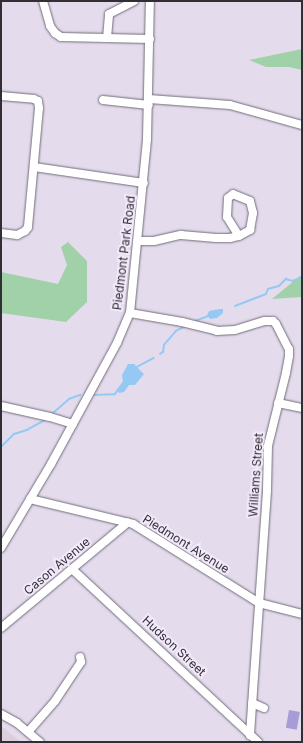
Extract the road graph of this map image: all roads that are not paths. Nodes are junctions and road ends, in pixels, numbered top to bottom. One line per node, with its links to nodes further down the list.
1 (43, 1): 4 (street)
2 (134, 1): 4 (street)
3 (150, 1): 5 (street, Piedmont Park Road)
4 (107, 38): 5 (street)
5 (150, 39): 8 (street, Piedmont Park Road)
6 (1, 96): 10 (street)
7 (104, 100): 8 (street)
8 (149, 102): 9 (street); 11 (street, Piedmont Park Road)
9 (302, 125)
10 (34, 167): 11 (street); 12 (street)
11 (144, 183): 14 (street, Piedmont Park Road)
12 (1, 233)
13 (239, 236): 13 (street); 14 (street)
14 (138, 241): 15 (street, Piedmont Park Road)
15 (130, 313): 16 (street, Williams Street); 19 (street, Piedmont Park Road)
16 (278, 403): 18 (street); 24 (street, Williams Street)
17 (1, 406): 19 (street)
18 (302, 408)
19 (73, 424): 20 (street, Piedmont Park Road)
20 (30, 499): 21 (street, Piedmont Avenue); 22 (street, Piedmont Park Road)
21 (128, 522): 23 (street, Cason Avenue); 24 (street, Piedmont Avenue)
22 (1, 548)
23 (72, 569): 26 (street, Cason Avenue); 32 (street, Hudson Street)
24 (259, 603): 25 (street, Piedmont Avenue); 28 (street, Williams Street)
25 (302, 614)
26 (1, 628)
27 (80, 657): 31 (street)
28 (252, 704): 29 (street); 32 (street, Williams Street)
29 (264, 708)
30 (1, 714): 31 (street)
31 (28, 732): 33 (street)
32 (250, 735): 34 (street, Hudson Street)
33 (40, 742)
34 (258, 742)

